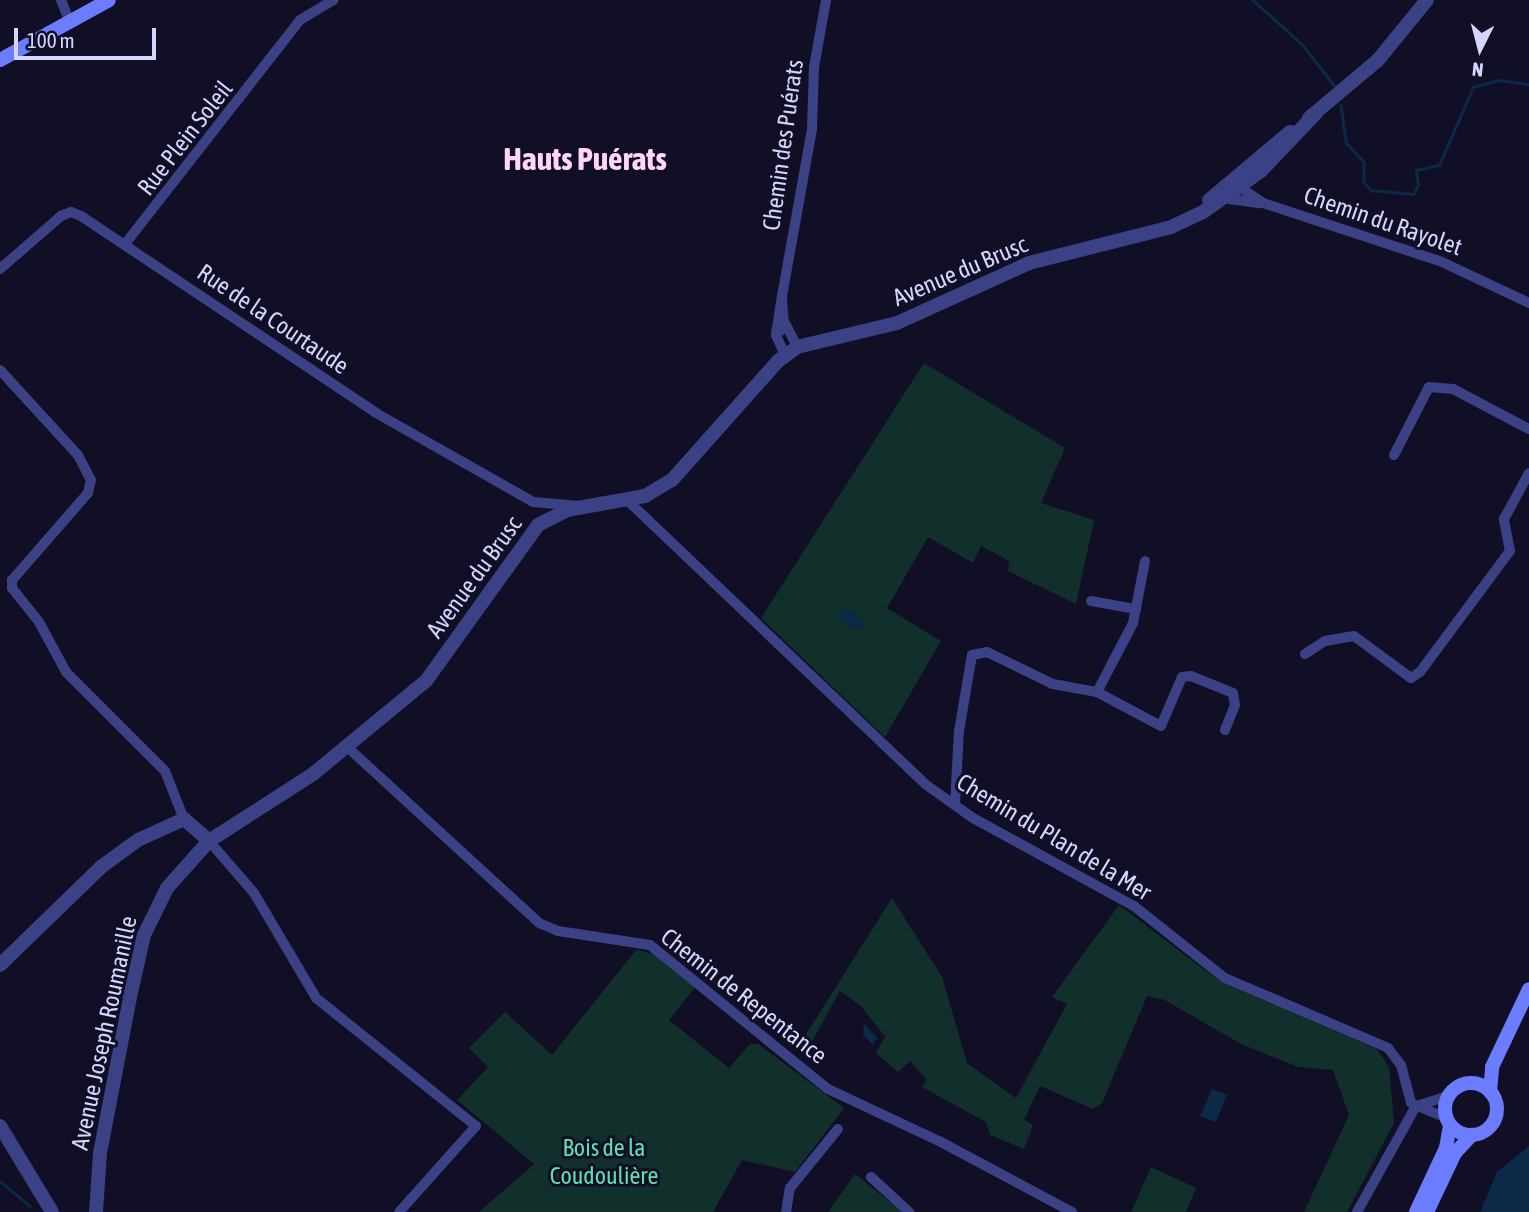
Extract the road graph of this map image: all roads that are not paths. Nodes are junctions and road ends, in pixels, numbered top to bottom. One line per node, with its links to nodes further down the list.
1 (61, 0): 7 (street)
2 (95, 0): 7 (main road)
3 (109, 0): 7 (main road)
4 (333, 0): 12 (street, Rue Plein Soleil)
5 (826, 0): 14 (street, Chemin des Puérats)
6 (1427, 0): 10 (street, Avenue du Brusc)
7 (69, 18): 8 (main road); 9 (main road)
8 (0, 51)
9 (0, 60)
10 (1316, 113): 11 (street, Avenue du Brusc); 11 (street, Avenue du Brusc)
11 (1231, 188): 15 (street, Chemin du Rayolet); 18 (street, Avenue du Brusc)
12 (125, 244): 13 (street, Rue de la Courtaude); 24 (street, Rue de la Courtaude)
13 (0, 269)
14 (782, 296): 16 (street, Chemin des Puérats); 17 (street, Chemin des Puérats)
15 (1529, 303)
16 (784, 321): 17 (street); 18 (street, Chemin des Puérats)
17 (776, 335): 18 (street)
18 (791, 351): 23 (street, Avenue du Brusc)
19 (0, 370): 30 (street)
20 (1529, 429): 21 (street)
21 (1394, 455)
22 (1529, 473): 34 (street)
23 (627, 500): 26 (street, Avenue du Brusc); 38 (street, Chemin du Plan de la Mer)
24 (533, 502): 25 (street, Rue de la Courtaude); 27 (street)
25 (545, 505): 26 (street, Rue de la Courtaude); 27 (street)
26 (580, 506): 27 (street, Avenue du Brusc)
27 (544, 521): 37 (street, Avenue du Brusc)
28 (1145, 561): 33 (street)
29 (0, 579): 30 (street)
30 (12, 584): 31 (street); 39 (street)
31 (0, 589)
32 (1091, 601): 33 (street)
33 (1136, 608): 35 (street)
34 (1305, 654)
35 (1097, 692): 36 (street); 38 (street)
36 (1225, 730)
37 (345, 745): 40 (street, Avenue du Brusc); 60 (street, Chemin de Repentance)
38 (955, 804): 47 (street, Chemin du Plan de la Mer)
39 (184, 819): 40 (street); 41 (street)
40 (209, 841): 56 (street, Avenue Joseph Roumanille); 57 (street)
41 (0, 965)
42 (1529, 989): 43 (main road)
43 (1492, 1067): 44 (main road); 45 (main road)
44 (1472, 1083): 45 (main road); 46 (main road)
45 (1490, 1092): 51 (main road)
46 (1448, 1096): 47 (street); 48 (main road)
47 (1416, 1106): 48 (street); 61 (street)
48 (1448, 1121): 51 (main road); 62 (main road)
49 (0, 1126): 55 (street)
50 (838, 1129): 58 (street)
51 (1472, 1135): 63 (main road)
52 (0, 1142): 54 (street)
53 (871, 1177): 59 (street)
54 (41, 1212)
55 (52, 1212)
56 (96, 1212)
57 (399, 1212)
58 (786, 1212)
59 (909, 1212)
60 (1072, 1212)
61 (1357, 1212)
62 (1416, 1212)
63 (1427, 1212)

